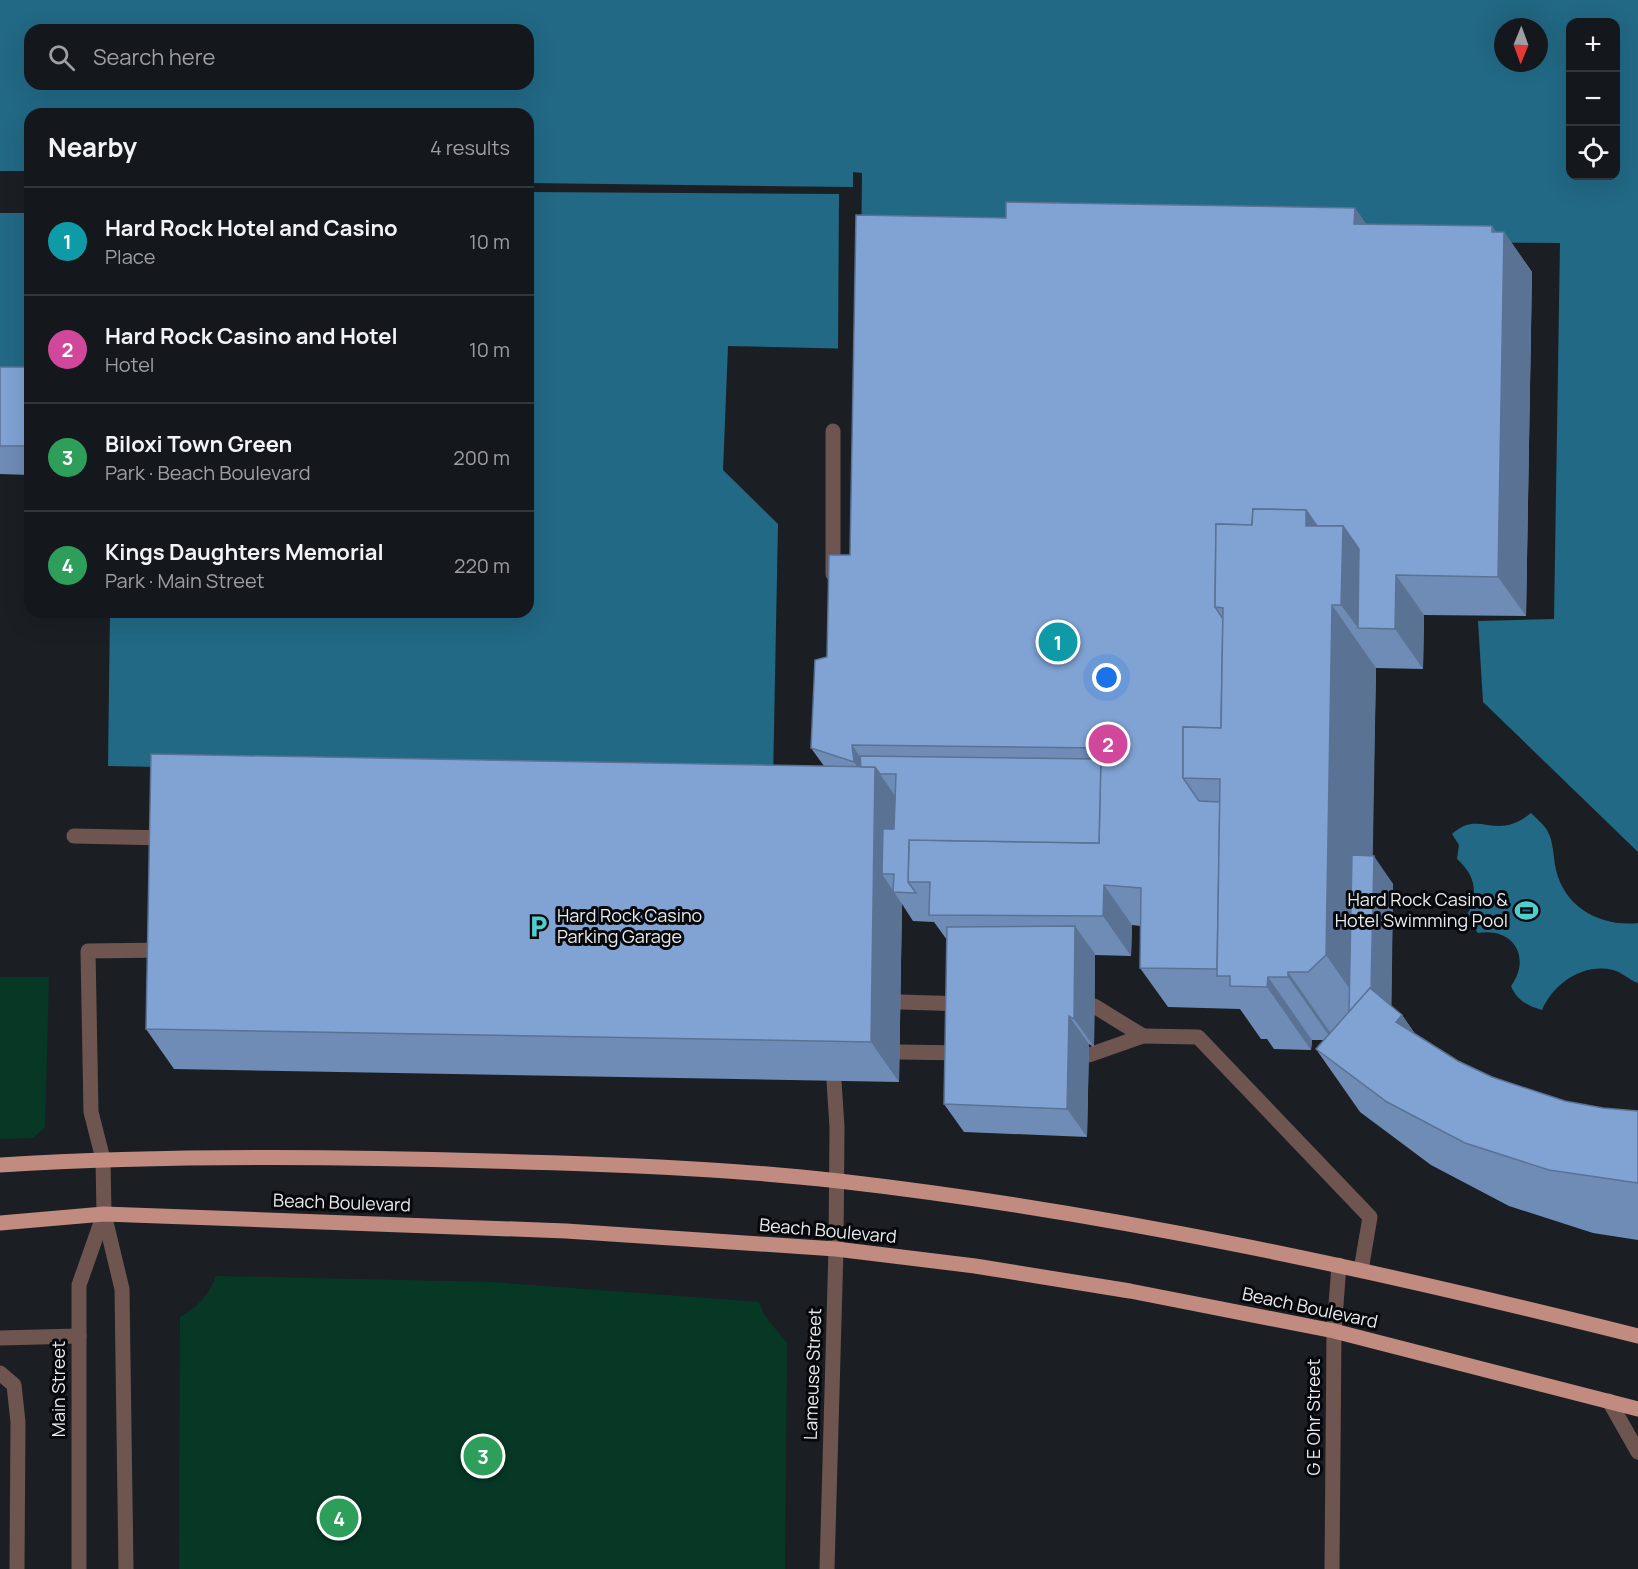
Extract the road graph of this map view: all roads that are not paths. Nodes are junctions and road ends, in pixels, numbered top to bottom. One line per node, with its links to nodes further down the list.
1 (833, 431): 2 (street)
2 (832, 595)
3 (74, 836): 4 (street)
4 (178, 839)
5 (176, 950): 14 (street, Main Street)
6 (900, 1002): 7 (street)
7 (966, 1004)
8 (1094, 1006): 9 (street)
9 (1143, 1036): 12 (street); 21 (street)
10 (899, 1052): 11 (street)
11 (966, 1053)
12 (1089, 1054)
13 (834, 1080): 16 (street, Lameuse Street)
14 (103, 1159): 15 (main road); 16 (main road); 17 (street, Main Street)
15 (0, 1166)
16 (837, 1181): 19 (street, Lameuse Street); 20 (main road)
17 (104, 1214): 18 (main road, Beach Boulevard); 19 (main road, Beach Boulevard); 23 (street, Main Street); 32 (street, Main Street)
18 (0, 1224)
19 (836, 1249): 22 (main road, Beach Boulevard); 33 (street, Lameuse Street)
20 (1339, 1265): 21 (main road); 22 (street, G E Ohr Street)
21 (1361, 1270): 24 (main road)
22 (1334, 1331): 27 (main road, Beach Boulevard); 34 (street, G E Ohr Street)
23 (79, 1336): 25 (street); 31 (street, Main Street)
24 (1638, 1336)
25 (0, 1338)
26 (0, 1373): 30 (street)
27 (1609, 1401): 28 (main road, Beach Boulevard); 29 (street)
28 (1638, 1409)
29 (1638, 1452)
30 (17, 1569)
31 (79, 1569)
32 (126, 1569)
33 (827, 1569)
34 (1332, 1569)

